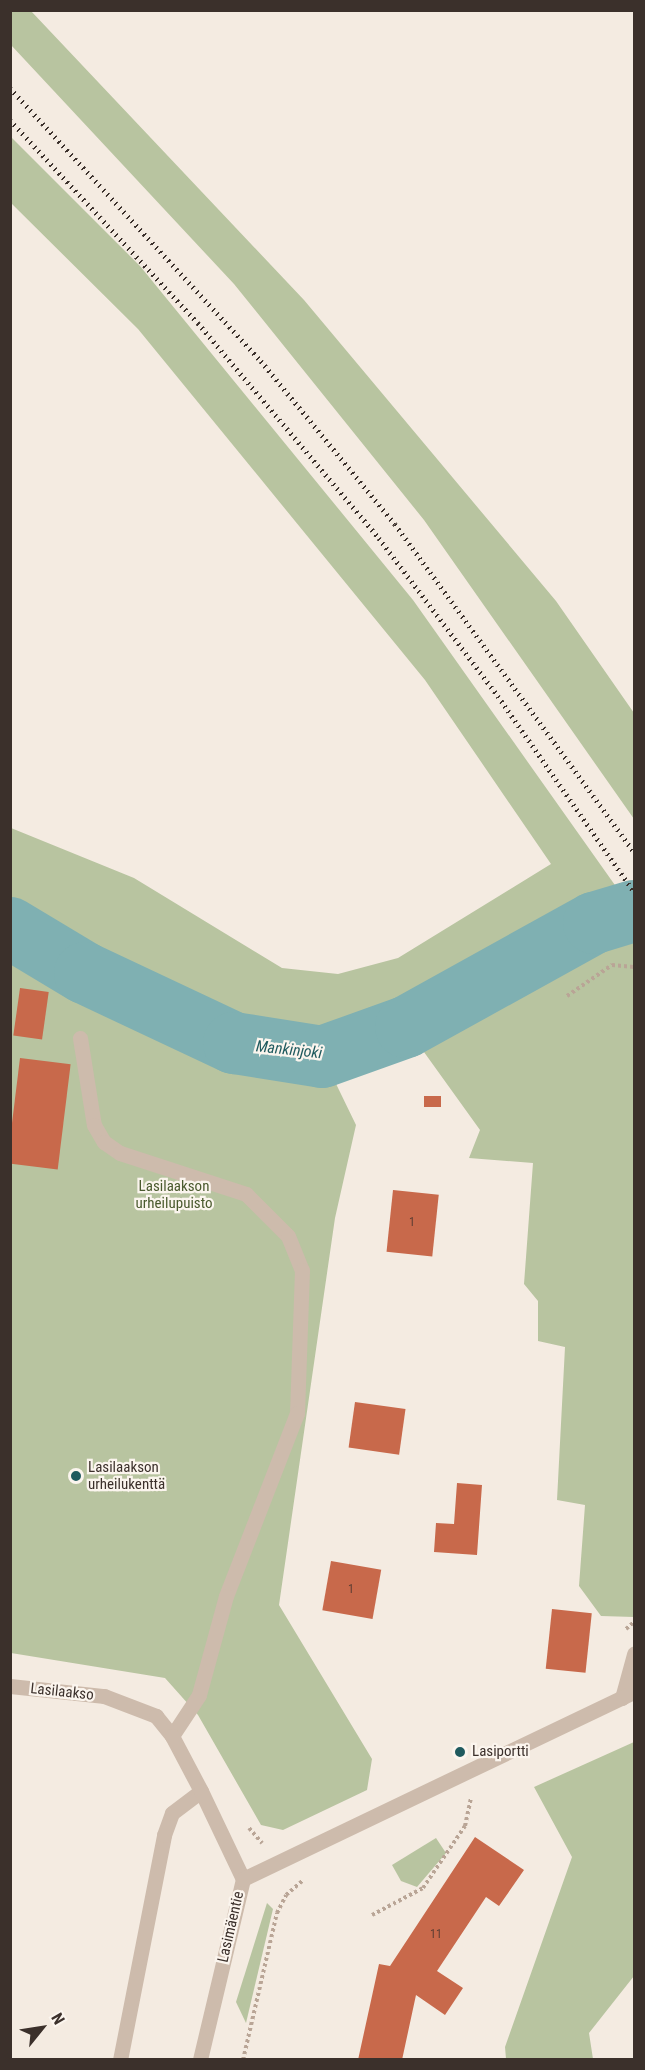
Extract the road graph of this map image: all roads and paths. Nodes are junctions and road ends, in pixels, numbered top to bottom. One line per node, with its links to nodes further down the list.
1 (634, 967): 2 (path)
2 (567, 996)
3 (80, 1038): 7 (street)
4 (634, 1654): 6 (street)
5 (10, 1686): 7 (street, Lasilaakso)
6 (628, 1695): 10 (street)
7 (172, 1736): 8 (street, Lasimäentie)
8 (201, 1791): 10 (street, Lasimäentie); 13 (street)
9 (471, 1796): 12 (path)
10 (243, 1879): 14 (street, Lasimäentie)
11 (286, 1895): 15 (path)
12 (372, 1915)
13 (120, 2060)
14 (200, 2060)
15 (243, 2060)

